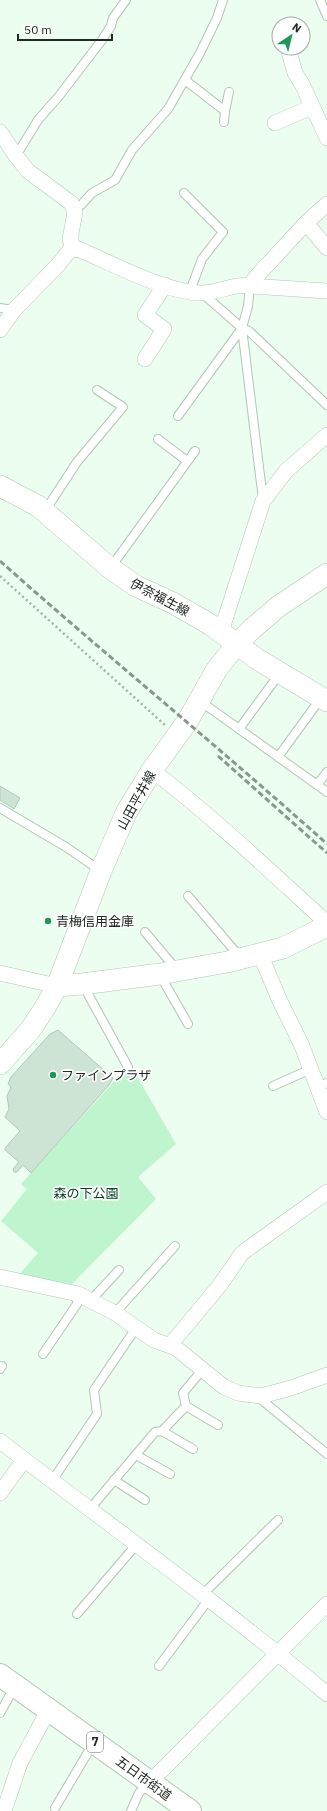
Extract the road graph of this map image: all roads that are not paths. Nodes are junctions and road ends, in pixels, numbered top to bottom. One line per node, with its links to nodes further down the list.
1 (126, 0): 14 (lane)
2 (223, 0): 6 (lane)
3 (320, 0): 4 (lane)
4 (327, 16)
5 (290, 56): 8 (street)
6 (185, 80): 9 (lane); 17 (lane)
7 (229, 92): 9 (lane)
8 (312, 108): 11 (street); 13 (street)
9 (225, 111): 10 (lane)
10 (224, 122)
11 (276, 123)
12 (0, 132): 14 (street)
13 (327, 138)
14 (16, 156): 17 (street)
15 (184, 193): 24 (lane)
16 (327, 204): 18 (street)
17 (74, 208): 20 (street)
18 (306, 223): 19 (street); 22 (street)
19 (327, 248)
20 (74, 250): 21 (street); 25 (street)
21 (166, 285): 24 (street); 28 (street)
22 (250, 286): 23 (street); 24 (street); 26 (lane)
23 (327, 291)
24 (196, 292): 26 (lane)
25 (7, 309): 27 (street)
26 (242, 328): 30 (lane); 31 (lane); 37 (lane)
27 (0, 330)
28 (145, 358)
29 (97, 390): 38 (lane)
30 (327, 405)
31 (178, 416)
32 (327, 435): 37 (street)
33 (158, 439): 35 (lane)
34 (194, 451): 35 (lane)
35 (187, 462): 39 (lane)
36 (0, 486): 38 (main road, 伊奈福生線)
37 (263, 501): 41 (street)
38 (45, 512): 39 (main road, 伊奈福生線)
39 (110, 568): 41 (main road, 伊奈福生線)
40 (327, 574): 41 (main road, 山田平井線)
41 (229, 638): 42 (main road, 伊奈福生線); 44 (main road, 山田平井線)
42 (280, 672): 43 (main road, 伊奈福生線); 45 (lane)
43 (324, 699): 46 (lane)
44 (200, 700): 45 (lane); 47 (main road, 山田平井線)
45 (239, 728): 46 (lane)
46 (278, 757): 49 (lane)
47 (152, 770): 52 (main road, 山田平井線); 54 (street)
48 (327, 772): 49 (lane)
49 (317, 785): 50 (lane)
50 (327, 792)
51 (0, 808): 52 (lane)
52 (101, 871): 60 (main road, 山田平井線)
53 (188, 896): 56 (lane)
54 (327, 925): 56 (main road)
55 (145, 932): 57 (lane)
56 (251, 957): 57 (main road); 64 (street)
57 (169, 972): 59 (main road); 61 (lane)
58 (0, 973): 60 (street)
59 (82, 984): 60 (main road); 63 (lane)
60 (57, 986): 62 (main road, 山田平井線)
61 (188, 1024)
62 (0, 1064)
63 (128, 1067)
64 (311, 1069): 65 (street); 66 (lane)
65 (322, 1085): 67 (street)
66 (273, 1086)
67 (327, 1112)
68 (327, 1192): 76 (street)
69 (175, 1246): 74 (lane)
70 (119, 1270): 73 (lane)
71 (0, 1277): 72 (street)
72 (78, 1294): 73 (street); 77 (lane)
73 (91, 1300): 74 (street)
74 (115, 1312): 75 (street)
75 (136, 1328): 76 (street); 90 (lane)
76 (170, 1345): 78 (street)
77 (43, 1354)
78 (202, 1368): 80 (street); 81 (lane)
79 (327, 1375): 80 (street)
80 (257, 1396): 86 (lane)
81 (186, 1406): 82 (lane); 83 (lane)
82 (218, 1425)
83 (162, 1431): 85 (lane); 87 (lane)
84 (0, 1441): 88 (street)
85 (193, 1449)
86 (327, 1454)
87 (136, 1455): 89 (lane); 91 (lane)
88 (24, 1460): 90 (street); 92 (street)
89 (170, 1474)
90 (52, 1480): 94 (street)
91 (114, 1480): 93 (lane); 94 (lane)
92 (0, 1493)
93 (145, 1500)
94 (89, 1510): 96 (street)
95 (278, 1520): 97 (lane)
96 (136, 1545): 97 (street); 99 (lane)
97 (206, 1597): 100 (street); 101 (lane)
98 (327, 1604): 100 (street)
99 (77, 1614)
100 (279, 1653): 103 (street); 107 (street)
101 (159, 1666)
102 (7, 1680): 104 (main road, 五日市街道 / 7); 105 (lane)
103 (327, 1694)
104 (49, 1709): 106 (main road, 五日市街道 / 7); 109 (street)
105 (0, 1713)
106 (94, 1742): 107 (main road, 五日市街道 / 7); 108 (lane)
107 (150, 1782): 110 (lane); 111 (main road, 五日市街道 / 7)
108 (55, 1808)
109 (4, 1811)
110 (131, 1811)
111 (190, 1811)

